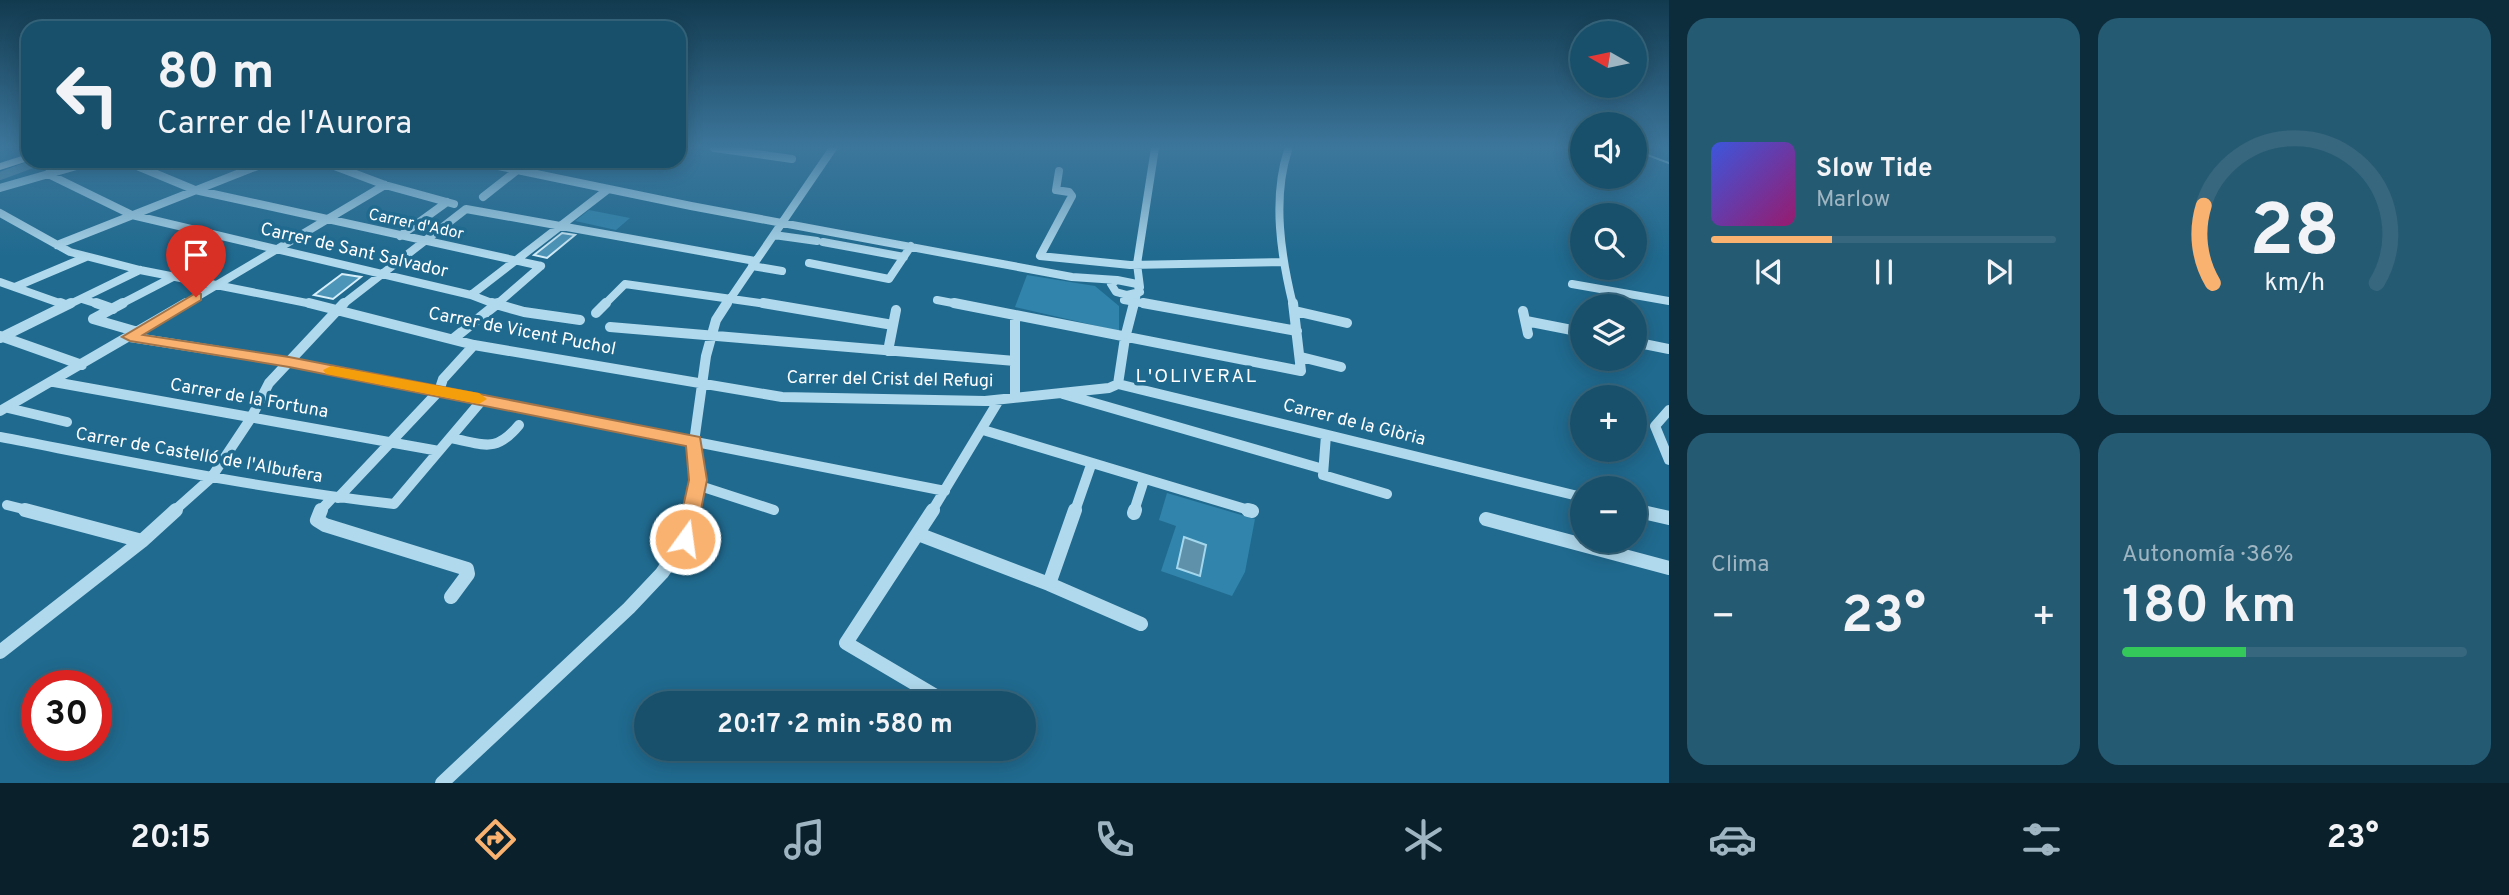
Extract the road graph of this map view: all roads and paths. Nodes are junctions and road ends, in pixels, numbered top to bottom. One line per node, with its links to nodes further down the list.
1 (70, 185): 15 (street, Carrer de Sant Salvador)
2 (182, 185): 11 (street, Carrer d'Ador)
3 (209, 185): 11 (street)
4 (385, 185): 16 (street); 20 (street)
5 (499, 185): 13 (street)
6 (581, 185): 12 (street)
7 (808, 185): 17 (street)
8 (1057, 185): 31 (street)
9 (1149, 185): 31 (street)
10 (1282, 185): 28 (street)
11 (195, 190): 15 (street); 16 (street, Carrer d'Ador)
12 (607, 190): 17 (street); 18 (street)
13 (483, 197)
14 (0, 213): 22 (street, Carrer de Vicent Puchol)
15 (132, 215): 22 (street); 24 (street, Carrer de Sant Salvador)
16 (327, 219): 20 (street, Carrer d'Ador); 24 (street)
17 (783, 222): 19 (street); 23 (street)
18 (562, 225): 21 (street); 27 (street); 30 (street)
19 (774, 235): 26 (street); 30 (street)
20 (400, 236): 21 (street, Carrer d'Ador)
21 (425, 241): 27 (street, Carrer d'Ador); 34 (street)
22 (57, 245): 25 (street, Carrer de Vicent Puchol)
23 (911, 246): 26 (street); 36 (street)
24 (276, 249): 34 (street, Carrer de Sant Salvador); 40 (street)
25 (87, 256): 32 (street, Carrer de Vicent Puchol); 41 (street)
26 (904, 257): 29 (street)
27 (516, 261): 42 (street); 50 (street, Carrer d'Ador)
28 (1282, 262): 31 (street); 54 (street)
29 (809, 263)
30 (753, 264): 33 (street); 45 (street)
31 (1137, 264): 37 (street); 44 (street)
32 (140, 270): 35 (street, Carrer de Vicent Puchol); 46 (street)
33 (782, 271)
34 (381, 274): 42 (street, Carrer de Sant Salvador); 52 (street)
35 (175, 276): 40 (street, Carrer de Vicent Puchol); 51 (street)
36 (1072, 277): 37 (street); 43 (street)
37 (1120, 280): 43 (street); 44 (street)
38 (0, 282): 41 (street)
39 (1572, 284): 48 (street)
40 (215, 285): 52 (street, Carrer de Vicent Puchol); 64 (street)
41 (15, 287): 49 (street)
42 (471, 295): 50 (street, Carrer de Sant Salvador)
43 (1120, 295): 44 (street); 56 (street)
44 (1139, 296): 56 (street); 63 (street)
45 (731, 298): 55 (street); 60 (street); 67 (street)
46 (82, 299): 49 (street); 51 (street)
47 (937, 300): 57 (street)
48 (1669, 301)
49 (65, 305): 66 (street)
50 (494, 305): 58 (street, Carrer de Sant Salvador); 69 (street)
51 (113, 309): 64 (street)
52 (337, 309): 69 (street, Carrer de Vicent Puchol); 76 (street)
53 (896, 310): 60 (street)
54 (1295, 311): 59 (street); 63 (street)
55 (596, 313)
56 (1131, 313): 68 (street)
57 (1015, 314): 68 (street); 75 (street)
58 (580, 320)
59 (1347, 323)
60 (893, 325): 73 (street)
61 (610, 327): 67 (street)
62 (1570, 329): 65 (street)
63 (1297, 331): 74 (street)
64 (134, 334): 76 (street); 77 (street)
65 (1528, 334)
66 (1, 337): 77 (street)
67 (711, 338): 73 (street); 80 (street)
68 (1125, 338): 74 (street); 81 (street)
69 (453, 339): 70 (street, Carrer de Vicent Puchol)
70 (474, 345): 80 (street, Carrer de Vicent Puchol); 82 (street)
71 (1647, 345): 72 (street)
72 (1669, 349)
73 (888, 351): 75 (street)
74 (1301, 357): 78 (street)
75 (1015, 361): 84 (street)
76 (289, 362): 82 (street); 89 (street)
77 (82, 365): 79 (street)
78 (1341, 367)
79 (54, 383): 87 (street); 89 (street, Carrer de la Fortuna)
80 (702, 384): 86 (street, Carrer del Crist del Refugi); 97 (street)
81 (1118, 384): 83 (street, Carrer del Crist del Refugi); 93 (street, Carrer de la Glòria)
82 (439, 391): 85 (street); 96 (street)
83 (1054, 392): 84 (street, Carrer del Crist del Refugi); 101 (street)
84 (1015, 397): 86 (street, Carrer del Crist del Refugi)
85 (483, 399): 95 (street); 97 (street)
86 (999, 400): 92 (street)
87 (4, 409): 90 (street)
88 (1669, 410): 99 (street)
89 (251, 418): 96 (street, Carrer de la Fortuna); 102 (street)
90 (67, 422)
91 (519, 425): 95 (street)
92 (983, 430): 100 (street); 105 (street)
93 (1326, 435): 101 (street); 107 (street, Carrer de la Glòria)
94 (0, 438): 102 (street, Carrer de Castelló de l'Albufera)
95 (450, 438): 98 (street)
96 (391, 442): 98 (street, Carrer de la Fortuna); 108 (street)
97 (694, 442): 104 (street); 105 (street)
98 (439, 451): 108 (street, Carrer de Castelló de l'Albufera)
99 (1669, 460)
100 (1091, 465): 103 (street); 119 (street)
101 (1323, 472): 106 (street)
102 (211, 478): 108 (street, Carrer de Castelló de l'Albufera); 117 (street)
103 (1144, 480): 111 (street); 112 (street)
104 (698, 485): 110 (street); 124 (street)
105 (946, 491): 116 (street)
106 (1387, 494)
107 (1570, 494)
108 (335, 497): 120 (street)
109 (6, 505): 117 (street)
110 (774, 510)
111 (1252, 511)
112 (1134, 513)
113 (1647, 513): 114 (street)
114 (1669, 518)
115 (1486, 519): 118 (street)
116 (918, 534): 119 (street); 123 (street)
117 (142, 541): 122 (street)
118 (1669, 568)
119 (1049, 584): 121 (street)
120 (451, 597)
121 (1141, 624)
122 (0, 652)
123 (927, 691)
124 (442, 783)

